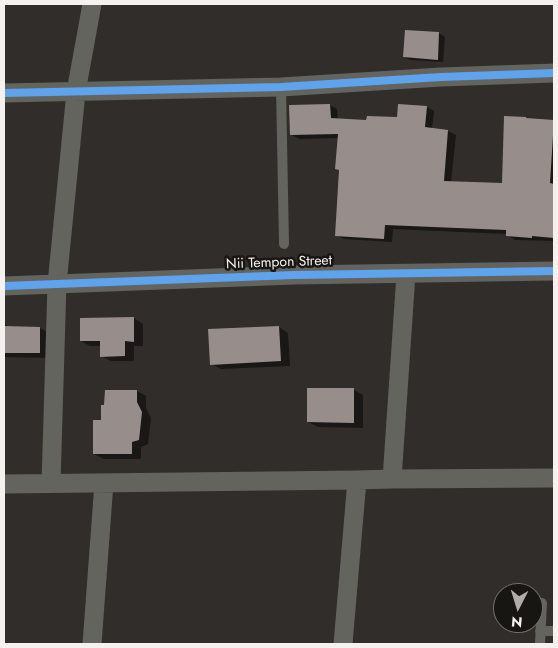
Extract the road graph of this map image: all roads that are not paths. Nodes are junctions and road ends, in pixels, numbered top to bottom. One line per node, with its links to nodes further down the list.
1 (92, 4): 4 (street)
2 (554, 73): 3 (street)
3 (280, 87): 4 (street); 6 (lane)
4 (76, 92): 5 (street); 9 (street)
5 (4, 93)
6 (284, 244)
7 (554, 271): 8 (street, Nii Tempon Street)
8 (406, 274): 9 (street, Nii Tempon Street); 11 (street)
9 (57, 284): 10 (street, Nii Tempon Street); 14 (street)
10 (4, 286)
11 (392, 478): 12 (street); 13 (street)
12 (554, 478)
13 (356, 480): 15 (street); 18 (street)
14 (51, 483): 15 (street); 16 (street)
15 (104, 483): 17 (street)
16 (4, 484)
17 (92, 644)
18 (343, 644)

